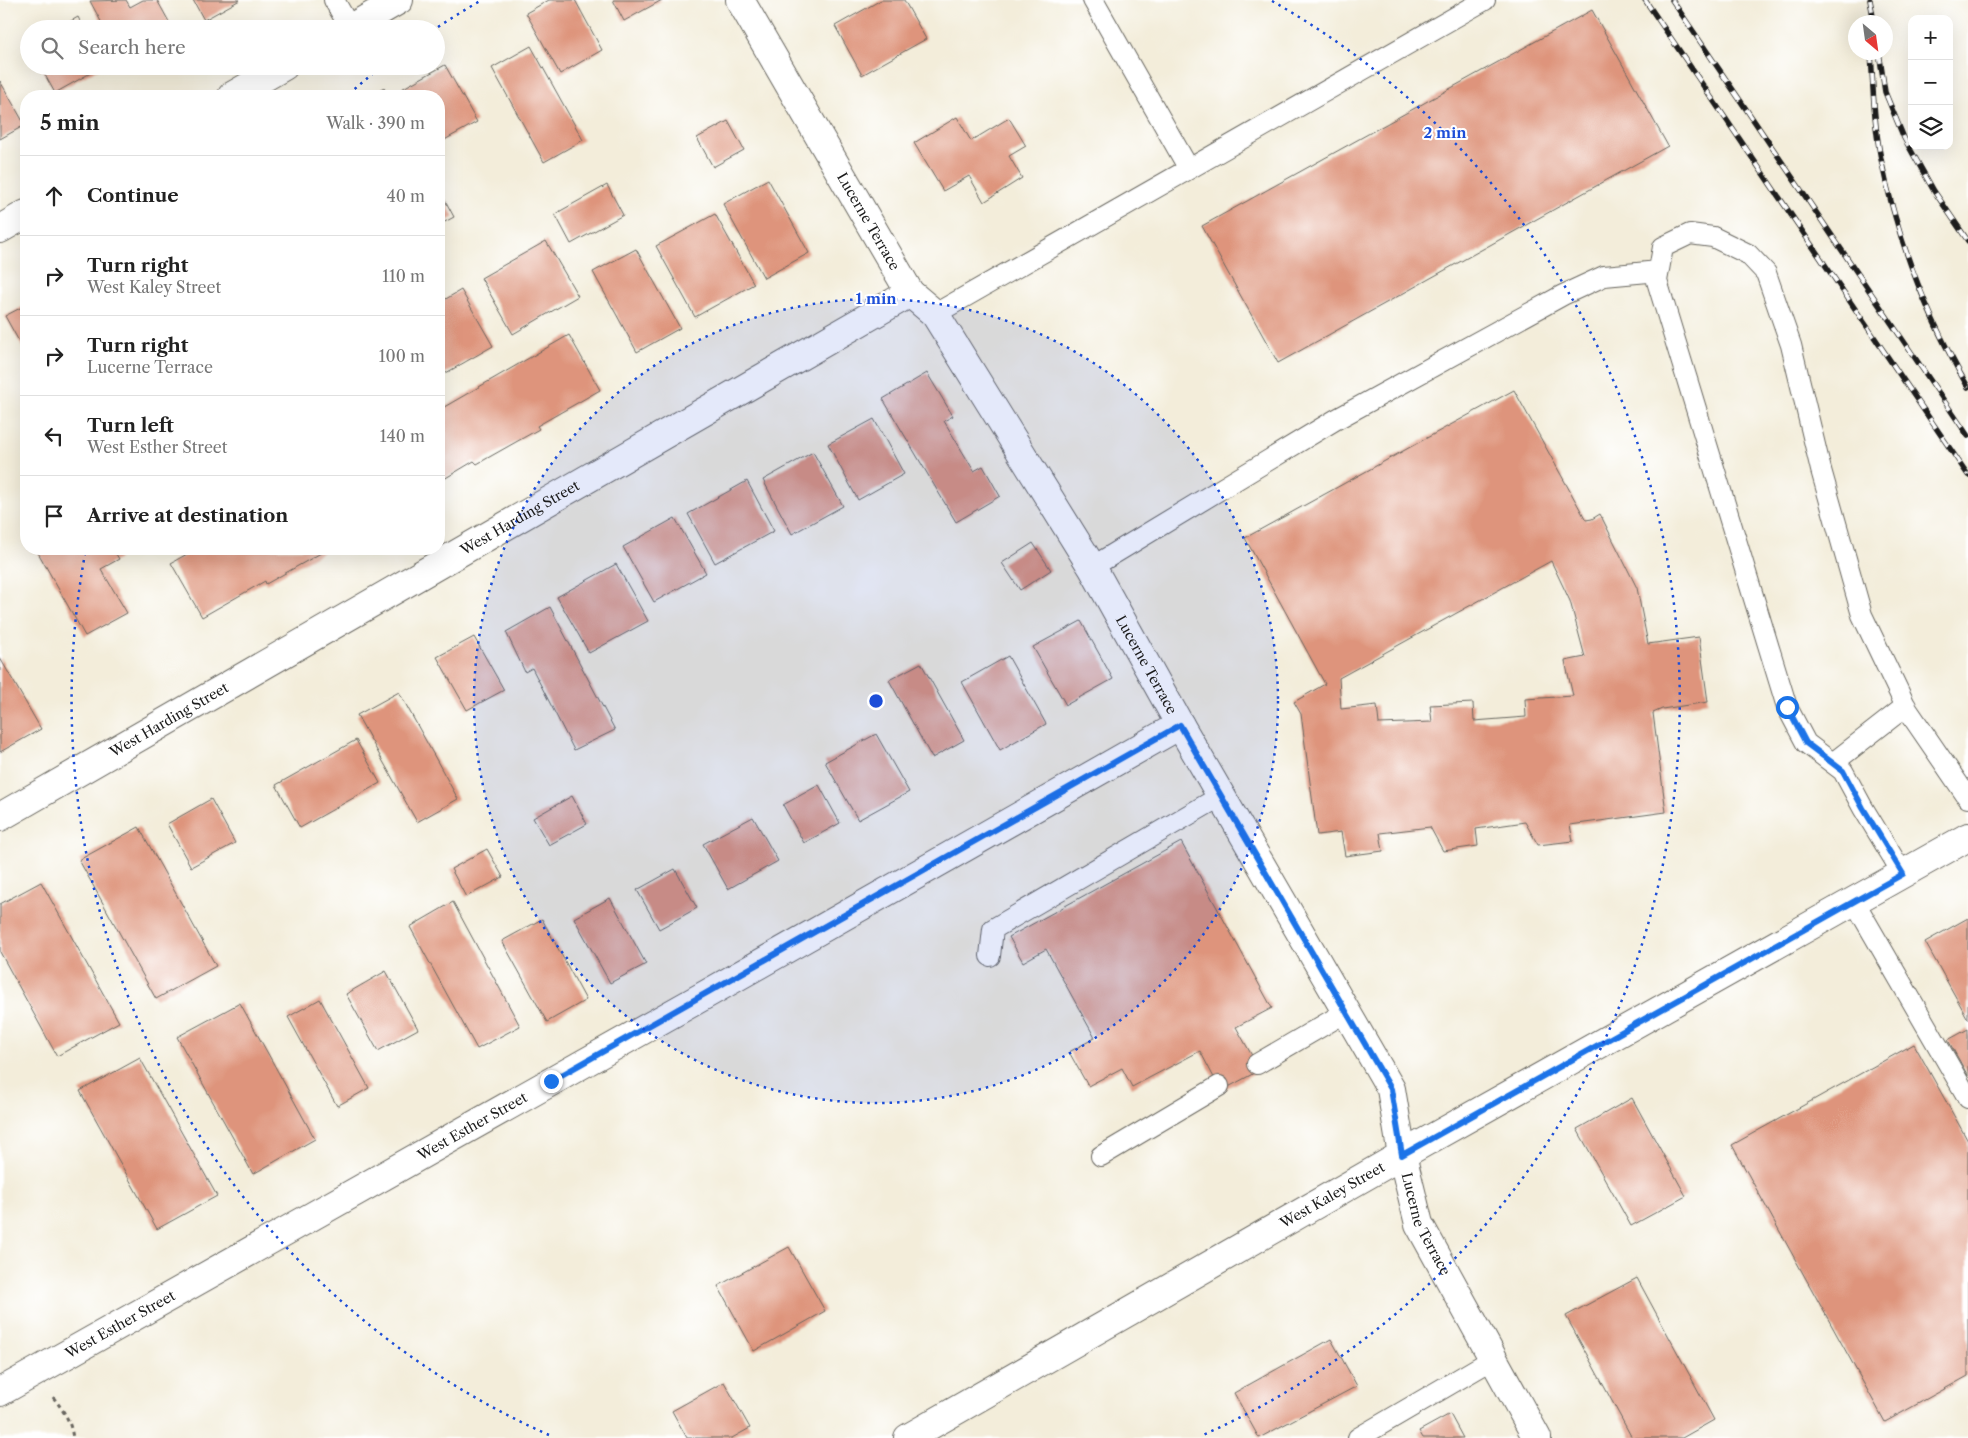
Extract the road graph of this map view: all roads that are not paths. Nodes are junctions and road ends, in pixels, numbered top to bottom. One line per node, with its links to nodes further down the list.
1 (334, 0): 6 (lane)
2 (399, 0): 7 (street)
3 (740, 0): 14 (street, Lucerne Terrace)
4 (1093, 0): 10 (lane)
5 (1486, 0): 10 (lane)
6 (345, 20)
7 (364, 20)
8 (268, 75): 9 (street)
9 (242, 90)
10 (1189, 169): 15 (lane)
11 (20, 217): 12 (street)
12 (0, 229)
13 (1659, 271): 16 (lane); 17 (lane); 19 (lane)
14 (910, 293): 15 (street, Lucerne Terrace); 22 (street, West Harding Street)
15 (935, 314): 16 (street, Lucerne Terrace)
16 (1092, 567): 18 (street, Lucerne Terrace)
17 (1906, 706): 19 (lane); 21 (lane)
18 (1180, 725): 20 (street, Lucerne Terrace); 34 (street, West Esther Street)
19 (1833, 763): 24 (lane)
20 (1221, 796): 26 (lane); 27 (street, Lucerne Terrace)
21 (1968, 798)
22 (0, 817)
23 (1968, 837): 24 (street, West Kaley Street)
24 (1903, 874): 25 (street, West Kaley Street)
25 (1854, 901): 30 (lane); 31 (street, West Kaley Street)
26 (990, 956)
27 (1346, 1012): 28 (lane); 31 (street, Lucerne Terrace)
28 (1257, 1064)
29 (1219, 1086): 32 (lane)
30 (1968, 1098)
31 (1402, 1155): 33 (street, Lucerne Terrace); 35 (street, West Kaley Street)
32 (1101, 1156)
33 (1493, 1359): 37 (lane); 38 (street, Lucerne Terrace)
34 (0, 1392)
35 (935, 1431): 36 (street, West Kaley Street)
36 (908, 1438)
37 (1358, 1438)
38 (1537, 1438)

